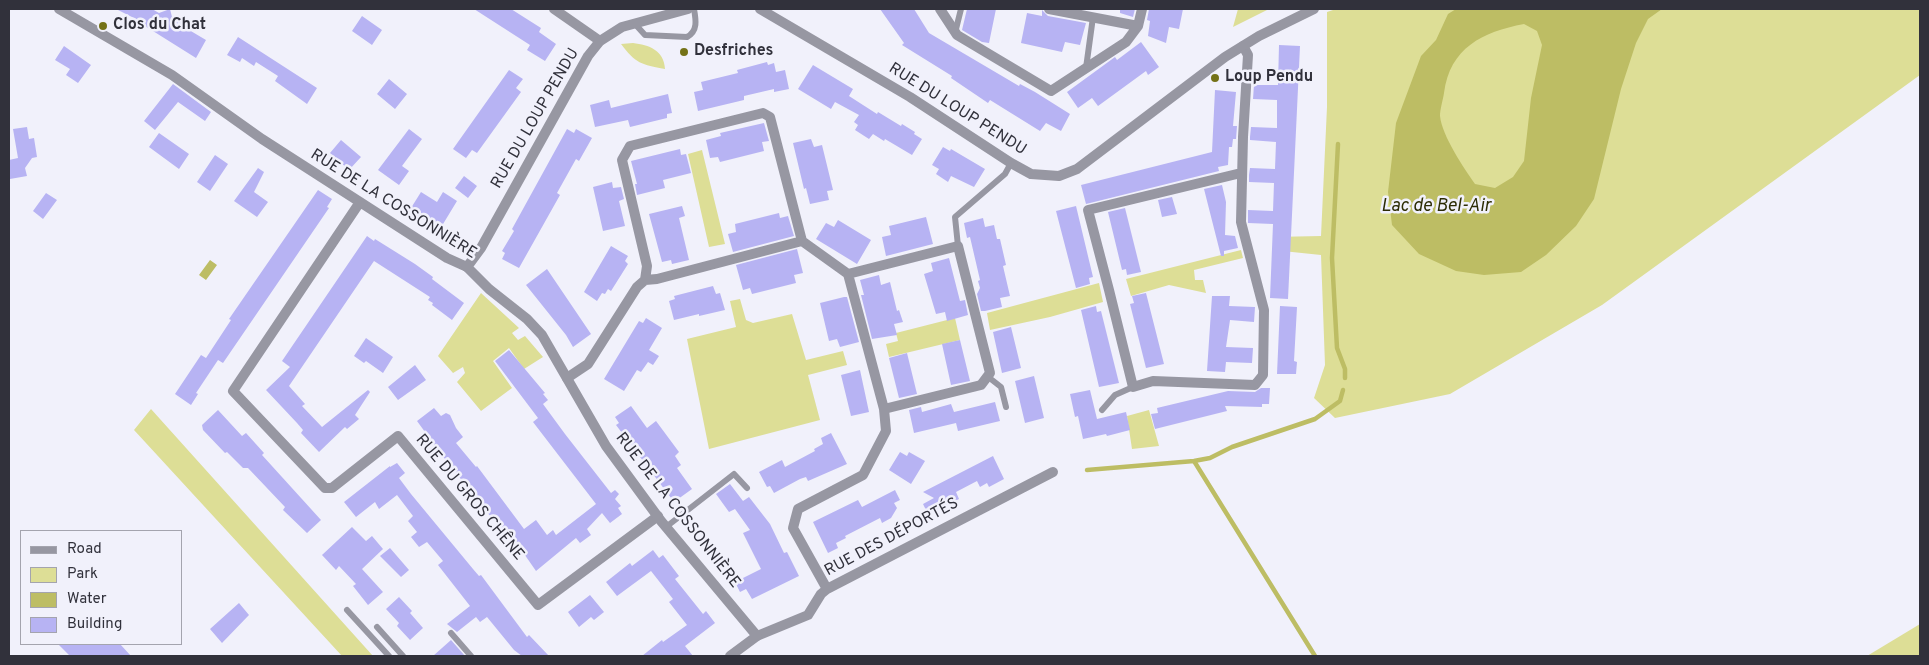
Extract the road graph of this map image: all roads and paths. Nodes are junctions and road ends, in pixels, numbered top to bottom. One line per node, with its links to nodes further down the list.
1 (59, 9): 20 (street, RUE DE LA COSSONNIÈRE)
2 (554, 9): 15 (street)
3 (681, 9): 12 (street, RUE DU LOUP PENDU)
4 (694, 9): 12 (lane)
5 (760, 9): 18 (street, RUE DU LOUP PENDU)
6 (940, 9): 14 (street)
7 (961, 9): 14 (lane)
8 (1050, 9): 11 (street)
9 (1142, 9): 13 (street)
10 (1314, 9): 16 (street, RUE DU LOUP PENDU)
11 (1093, 18): 13 (street); 17 (lane)
12 (634, 24): 15 (street, RUE DU LOUP PENDU)
13 (1138, 26): 17 (street)
14 (956, 33): 17 (street)
15 (600, 41): 23 (street, RUE DU LOUP PENDU)
16 (1243, 46): 18 (street, RUE DU LOUP PENDU); 19 (street)
17 (1086, 69)
18 (1010, 163): 22 (lane)
19 (1241, 173): 28 (street); 28 (street)
20 (360, 202): 23 (street, RUE DE LA COSSONNIÈRE); 34 (street, RUE DU GROS CHÊNE)
21 (802, 241): 24 (street); 25 (street); 25 (street)
22 (958, 246): 24 (street); 26 (street)
23 (467, 267): 27 (street, RUE DE LA COSSONNIÈRE)
24 (848, 274): 30 (street)
25 (645, 280): 27 (street)
26 (987, 376): 29 (lane); 30 (street)
27 (567, 378): 34 (street, RUE DE LA COSSONNIÈRE)
28 (1132, 387): 31 (lane)
29 (1006, 407)
30 (884, 409): 36 (street)
31 (1102, 410)
32 (1053, 472): 36 (street, RUE DES DÉPORTÉS)
33 (747, 488): 35 (lane)
34 (658, 516): 35 (street, RUE DE LA COSSONNIÈRE)
35 (666, 527): 40 (street, RUE DE LA COSSONNIÈRE)
36 (827, 589): 40 (street, RUE DES DÉPORTÉS)
37 (347, 610): 41 (lane)
38 (377, 627): 42 (lane)
39 (451, 633): 43 (lane)
40 (757, 636): 44 (street, RUE DES DÉPORTÉS)
41 (389, 656)
42 (403, 656)
43 (471, 656)
44 (730, 656)

